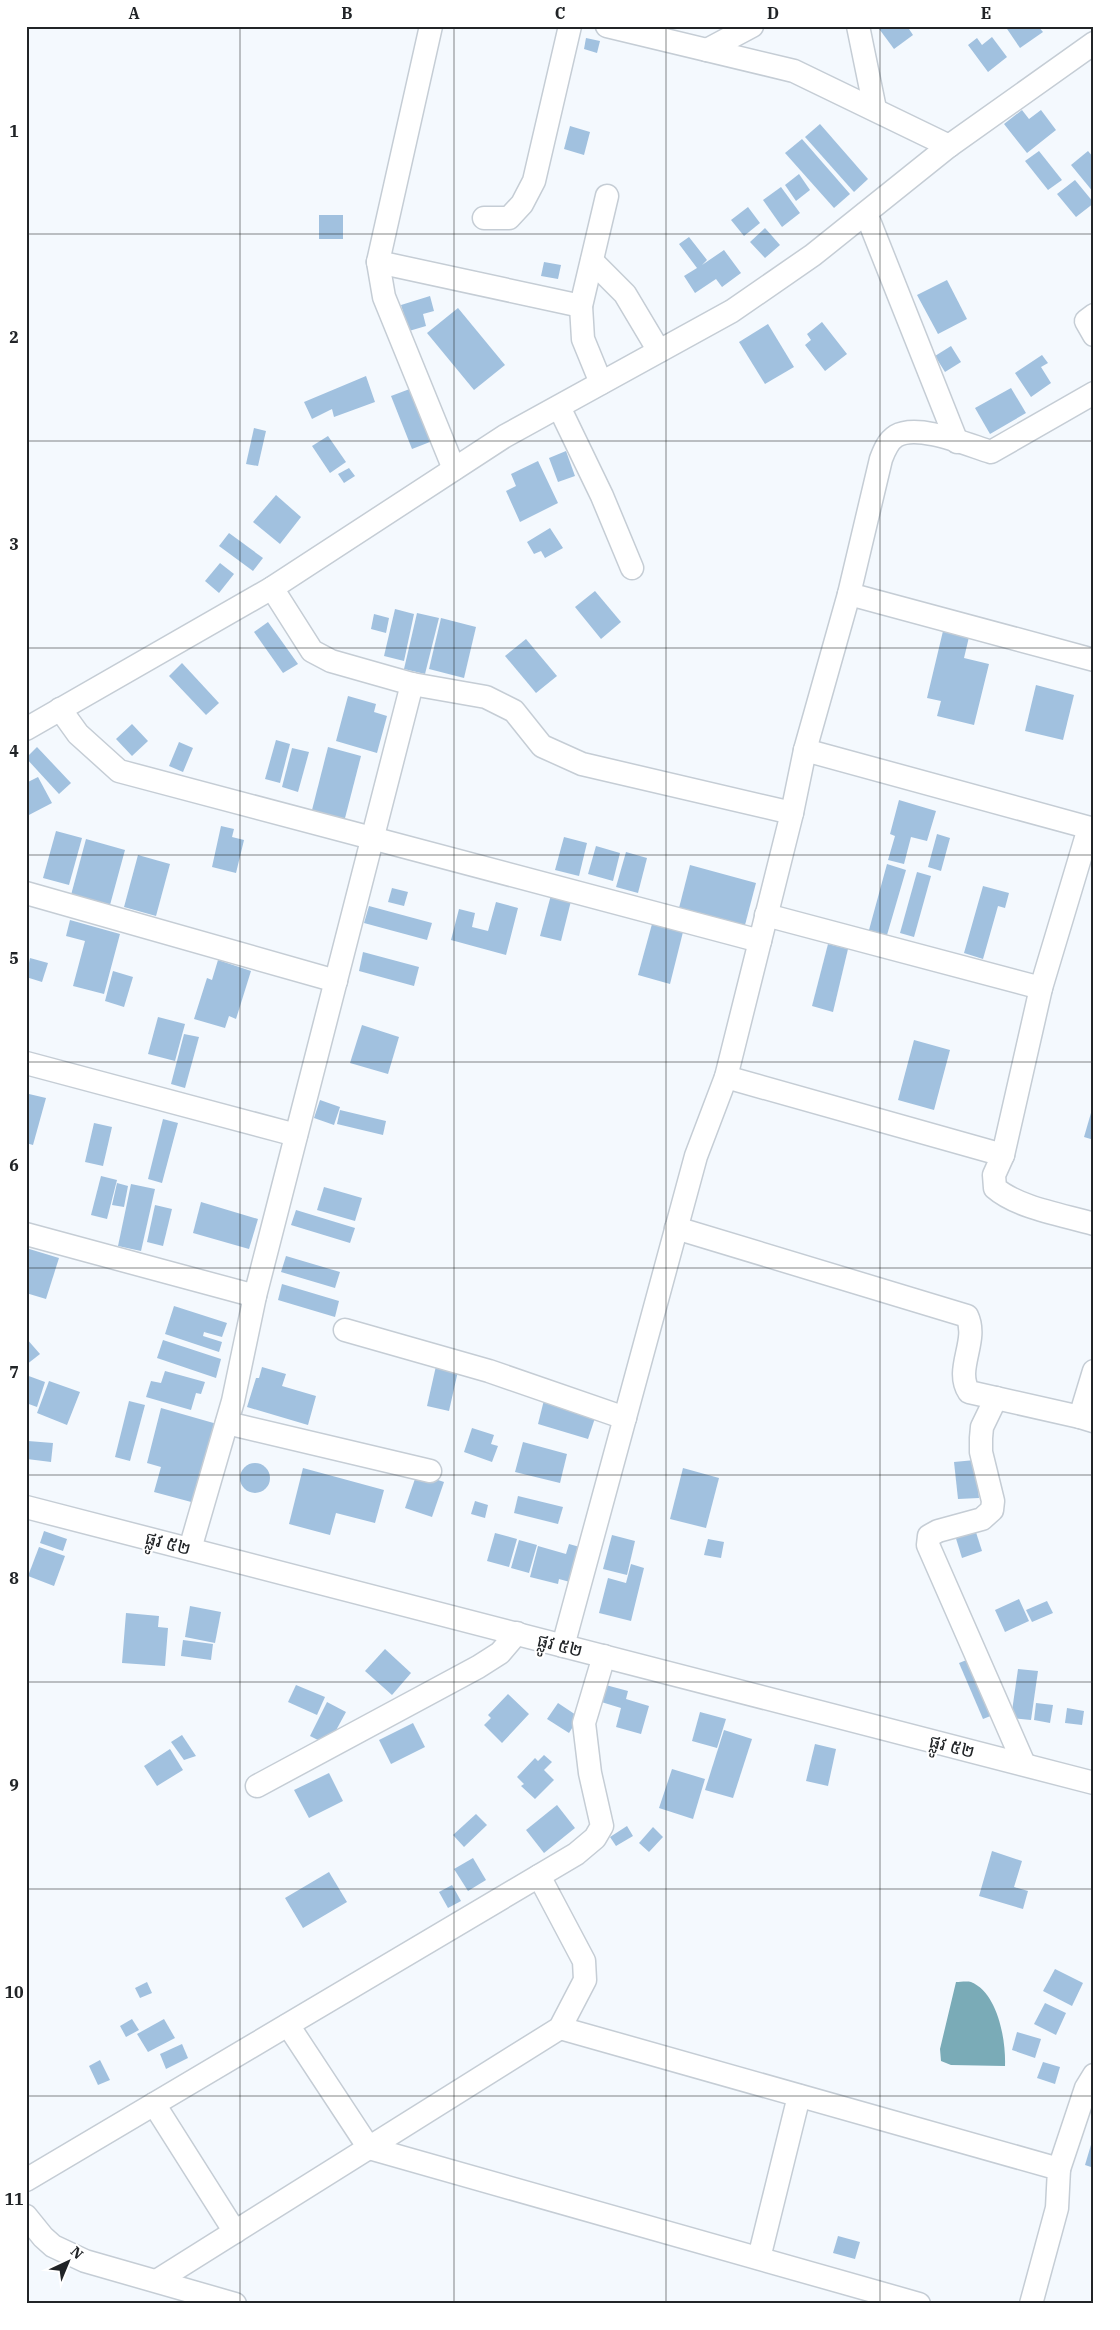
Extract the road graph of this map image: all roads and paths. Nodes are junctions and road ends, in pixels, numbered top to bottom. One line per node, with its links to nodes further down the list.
1 (431, 26): 14 (street)
2 (570, 26): 12 (street)
3 (607, 26): 7 (street)
4 (752, 26): 7 (street)
5 (858, 26): 8 (street)
6 (1094, 43): 9 (street)
7 (707, 50): 8 (street)
8 (875, 109): 9 (street)
9 (949, 146): 11 (street)
10 (607, 196): 13 (street)
11 (866, 213): 18 (street); 22 (street)
12 (484, 218)
13 (592, 261): 15 (street); 18 (street)
14 (378, 262): 15 (street); 23 (street)
15 (581, 306): 19 (street)
16 (1094, 315): 17 (street)
17 (1094, 336)
18 (659, 351): 19 (street)
19 (601, 383): 21 (street)
20 (1094, 393): 22 (street)
21 (559, 407): 23 (street); 24 (street)
22 (957, 442): 26 (street)
23 (454, 469): 25 (street)
24 (632, 568)
25 (272, 588): 28 (street); 29 (street)
26 (849, 594): 27 (street); 31 (street)
27 (1094, 660)
28 (412, 684): 32 (street); 34 (street)
29 (60, 709): 30 (street); 34 (street)
30 (26, 729)
31 (804, 750): 32 (street); 33 (street)
32 (792, 813): 36 (street)
33 (1091, 828): 39 (street)
34 (372, 838): 37 (street); 38 (street)
35 (26, 893): 38 (street)
36 (766, 916): 37 (street); 39 (street)
37 (760, 941): 41 (street)
38 (336, 980): 42 (street)
39 (1041, 988): 43 (street)
40 (26, 1063): 42 (street)
41 (726, 1076): 43 (street); 45 (street)
42 (296, 1135): 47 (street)
43 (1003, 1155): 44 (street)
44 (1094, 1224)
45 (676, 1228): 50 (street); 51 (street)
46 (26, 1234): 47 (street)
47 (255, 1296): 53 (street)
48 (345, 1330): 51 (street)
49 (1094, 1371): 52 (street)
50 (996, 1398): 52 (street); 60 (street)
51 (624, 1418): 58 (street)
52 (1087, 1419)
53 (226, 1423): 54 (street); 56 (street)
54 (430, 1471)
55 (26, 1506): 56 (street, ផ្លូវ ៥២)
56 (190, 1549): 57 (street, ផ្លូវ ៥២)
57 (517, 1634): 58 (street, ផ្លូវ ៥២); 62 (street)
58 (563, 1646): 59 (street, ផ្លូវ ៥២)
59 (604, 1656): 60 (street, ផ្លូវ ៥២); 63 (street)
60 (1024, 1764): 61 (street, ផ្លូវ ៥២)
61 (1094, 1782)
62 (257, 1786)
63 (539, 1876): 64 (street); 65 (street)
64 (288, 2024): 68 (street); 69 (street)
65 (560, 2028): 67 (street); 69 (street)
66 (1094, 2075): 70 (street)
67 (799, 2096): 70 (street); 74 (street)
68 (154, 2104): 71 (street); 73 (street)
69 (369, 2148): 73 (street); 74 (street)
70 (1059, 2169): 78 (street)
71 (26, 2180)
72 (26, 2216): 75 (street)
73 (234, 2232): 75 (street)
74 (759, 2258): 77 (street)
75 (158, 2280): 76 (street)
76 (235, 2304)
77 (919, 2304)
78 (1031, 2304)

